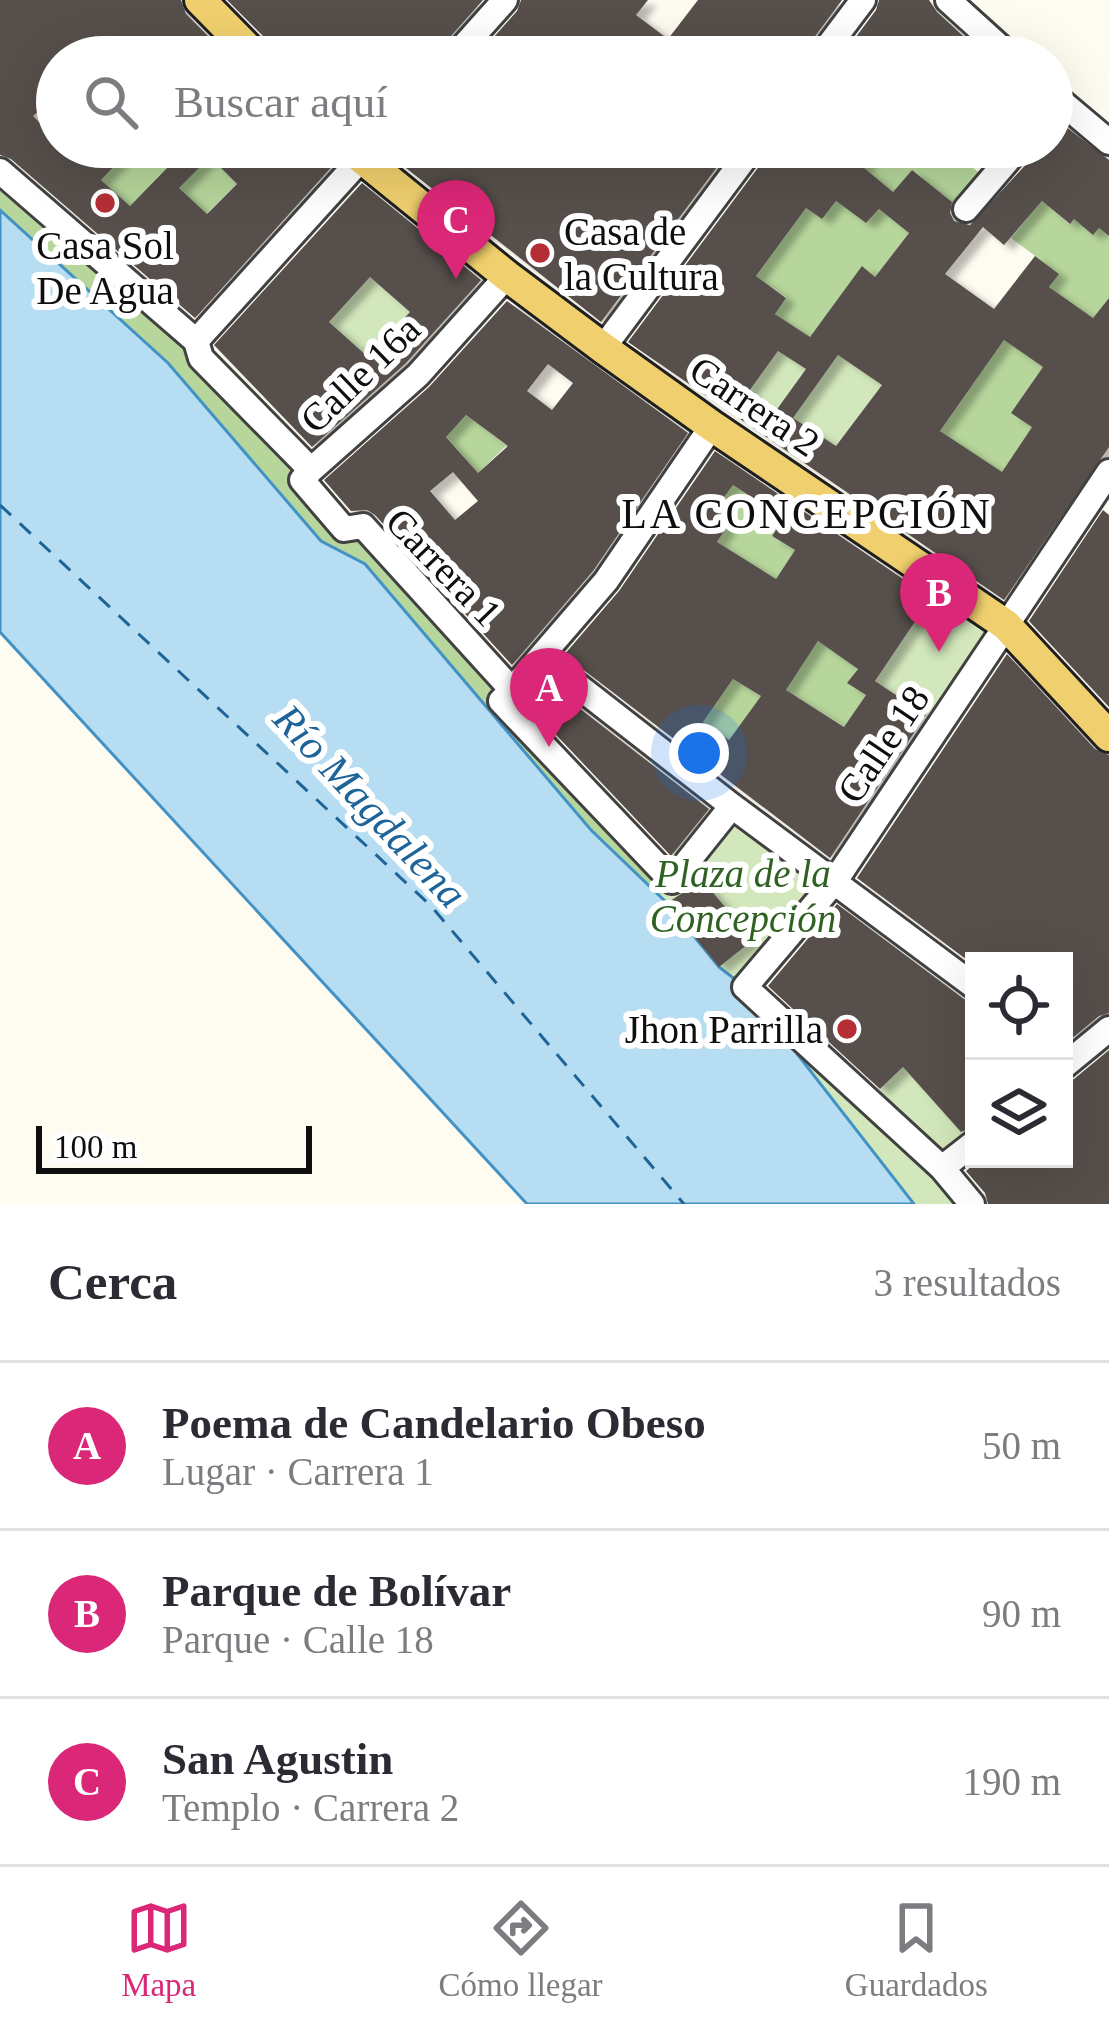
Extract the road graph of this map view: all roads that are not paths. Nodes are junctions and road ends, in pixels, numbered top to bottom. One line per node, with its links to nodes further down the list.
1 (200, 0): 5 (main road)
2 (506, 0): 6 (street)
3 (863, 0): 7 (street)
4 (948, 0): 8 (street)
5 (235, 36)
6 (473, 36)
7 (836, 36)
8 (988, 36)
9 (1073, 115): 10 (street)
10 (1109, 142)
11 (346, 168): 18 (street)
12 (381, 168): 17 (main road, Carrera 2)
13 (737, 168): 19 (street)
14 (1001, 168): 16 (street)
15 (0, 171): 18 (street, Carrera 1)
16 (966, 209)
17 (507, 276): 19 (main road, Carrera 2); 21 (street, Calle 16a)
18 (196, 341): 21 (street, Carrera 1)
19 (603, 348): 20 (main road, Carrera 2)
20 (712, 427): 23 (main road, Carrera 2); 24 (street)
21 (311, 470): 25 (street, Carrera 1)
22 (1104, 489): 23 (street, Calle 18)
23 (1006, 625): 26 (main road, Carrera 2); 28 (street, Calle 18)
24 (542, 658): 25 (street); 27 (street)
25 (512, 690): 27 (street, Carrera 1)
26 (1109, 736)
27 (733, 806): 28 (street)
28 (835, 881): 29 (street); 33 (street, Calle 18)
29 (965, 979)
30 (1109, 1029): 31 (street)
31 (1073, 1055)
32 (965, 1150): 33 (street)
33 (942, 1168): 34 (street)
34 (972, 1204)

